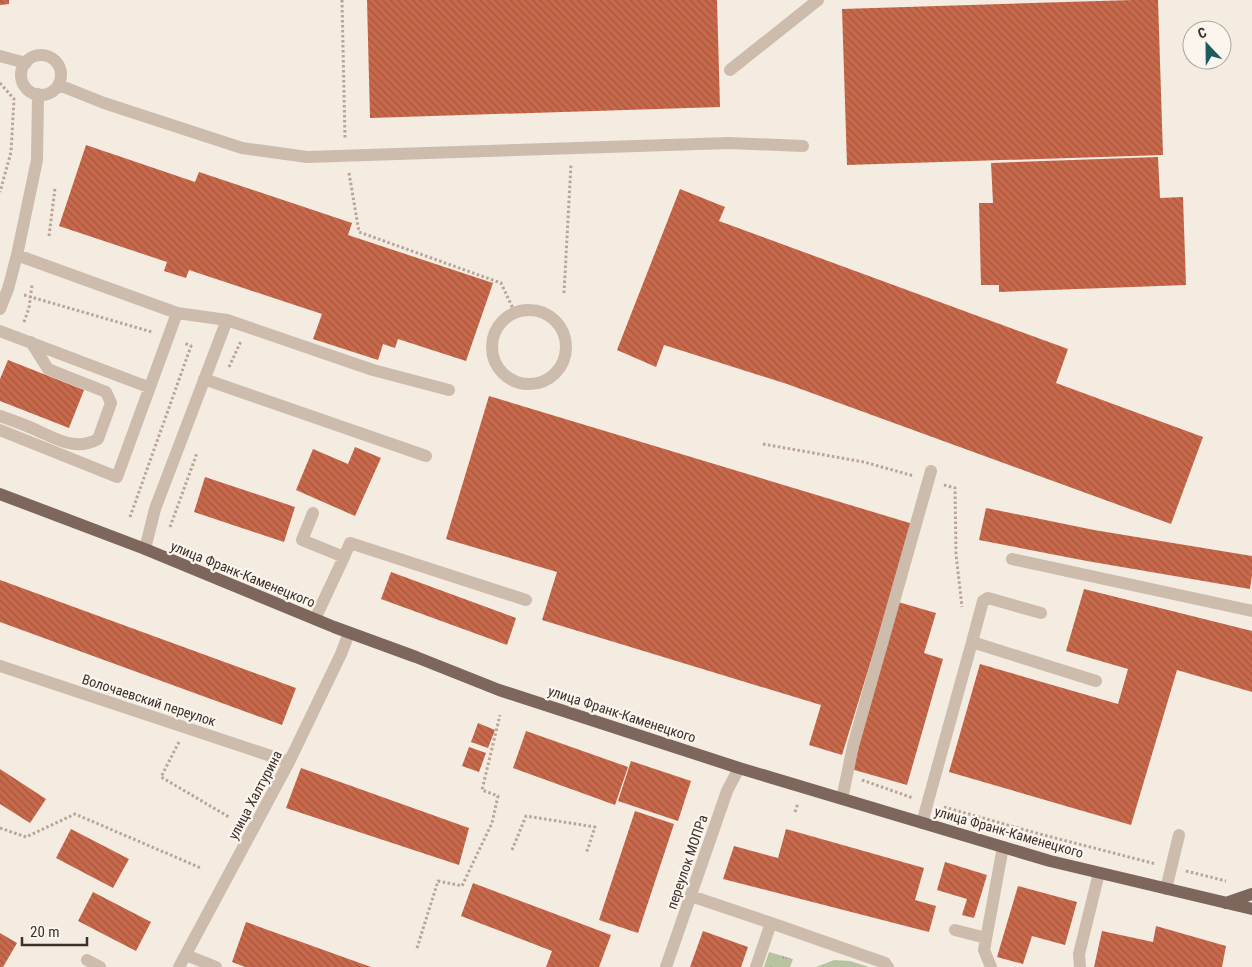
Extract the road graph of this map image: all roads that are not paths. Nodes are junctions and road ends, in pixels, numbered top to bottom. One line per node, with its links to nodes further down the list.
1 (818, 0): 4 (street)
2 (0, 56): 3 (street)
3 (26, 63): 5 (street); 6 (street)
4 (730, 70)
5 (59, 85): 6 (street); 7 (street)
6 (38, 94): 8 (street)
7 (803, 146)
8 (17, 255): 9 (street); 10 (street)
9 (0, 309)
10 (176, 313): 12 (street); 16 (street)
11 (515, 313): 11 (street)
12 (227, 320): 15 (street); 17 (street)
13 (0, 331): 14 (street)
14 (31, 342): 16 (street); 18 (street)
15 (204, 379): 20 (street); 24 (street)
16 (148, 387): 19 (street)
17 (449, 390)
18 (0, 416)
19 (0, 430)
20 (426, 456)
21 (931, 471): 37 (street)
22 (0, 494): 24 (main road, улица Франк-Каменецкого)
23 (313, 513): 25 (street)
24 (145, 549): 30 (main road, улица Франк-Каменецкого)
25 (344, 557): 27 (street); 30 (street)
26 (1012, 559): 28 (street)
27 (526, 600)
28 (1252, 612)
29 (1041, 613): 32 (street)
30 (315, 619): 31 (main road, улица Франк-Каменецкого)
31 (349, 633): 35 (street, улица Халтурина); 36 (main road, улица Франк-Каменецкого)
32 (972, 642): 34 (street); 38 (street)
33 (0, 666): 35 (street, Волочаевский переулок)
34 (1096, 681)
35 (289, 762): 50 (street, улица Халтурина)
36 (739, 768): 37 (main road, улица Франк-Каменецкого); 44 (street, переулок МОПРа)
37 (842, 799): 38 (main road, улица Франк-Каменецкого)
38 (922, 823): 40 (main road, улица Франк-Каменецкого)
39 (1179, 835): 42 (street)
40 (1003, 847): 41 (main road, улица Франк-Каменецкого); 49 (street)
41 (1099, 873): 42 (main road, улица Франк-Каменецкого); 59 (street)
42 (1166, 889): 45 (main road, улица Франк-Каменецкого)
43 (1252, 894): 45 (main road)
44 (691, 896): 47 (street); 55 (street, переулок МОПРа)
45 (1223, 903): 46 (main road, улица Франк-Каменецкого)
46 (1252, 910)
47 (771, 923): 56 (street); 57 (street)
48 (955, 930): 49 (street)
49 (986, 938): 58 (street)
50 (186, 955): 53 (street, улица Халтурина); 54 (street)
51 (87, 960): 52 (street)
52 (100, 967)
53 (179, 967)
54 (216, 967)
55 (666, 967)
56 (756, 967)
57 (888, 967)
58 (991, 967)
59 (1080, 967)

